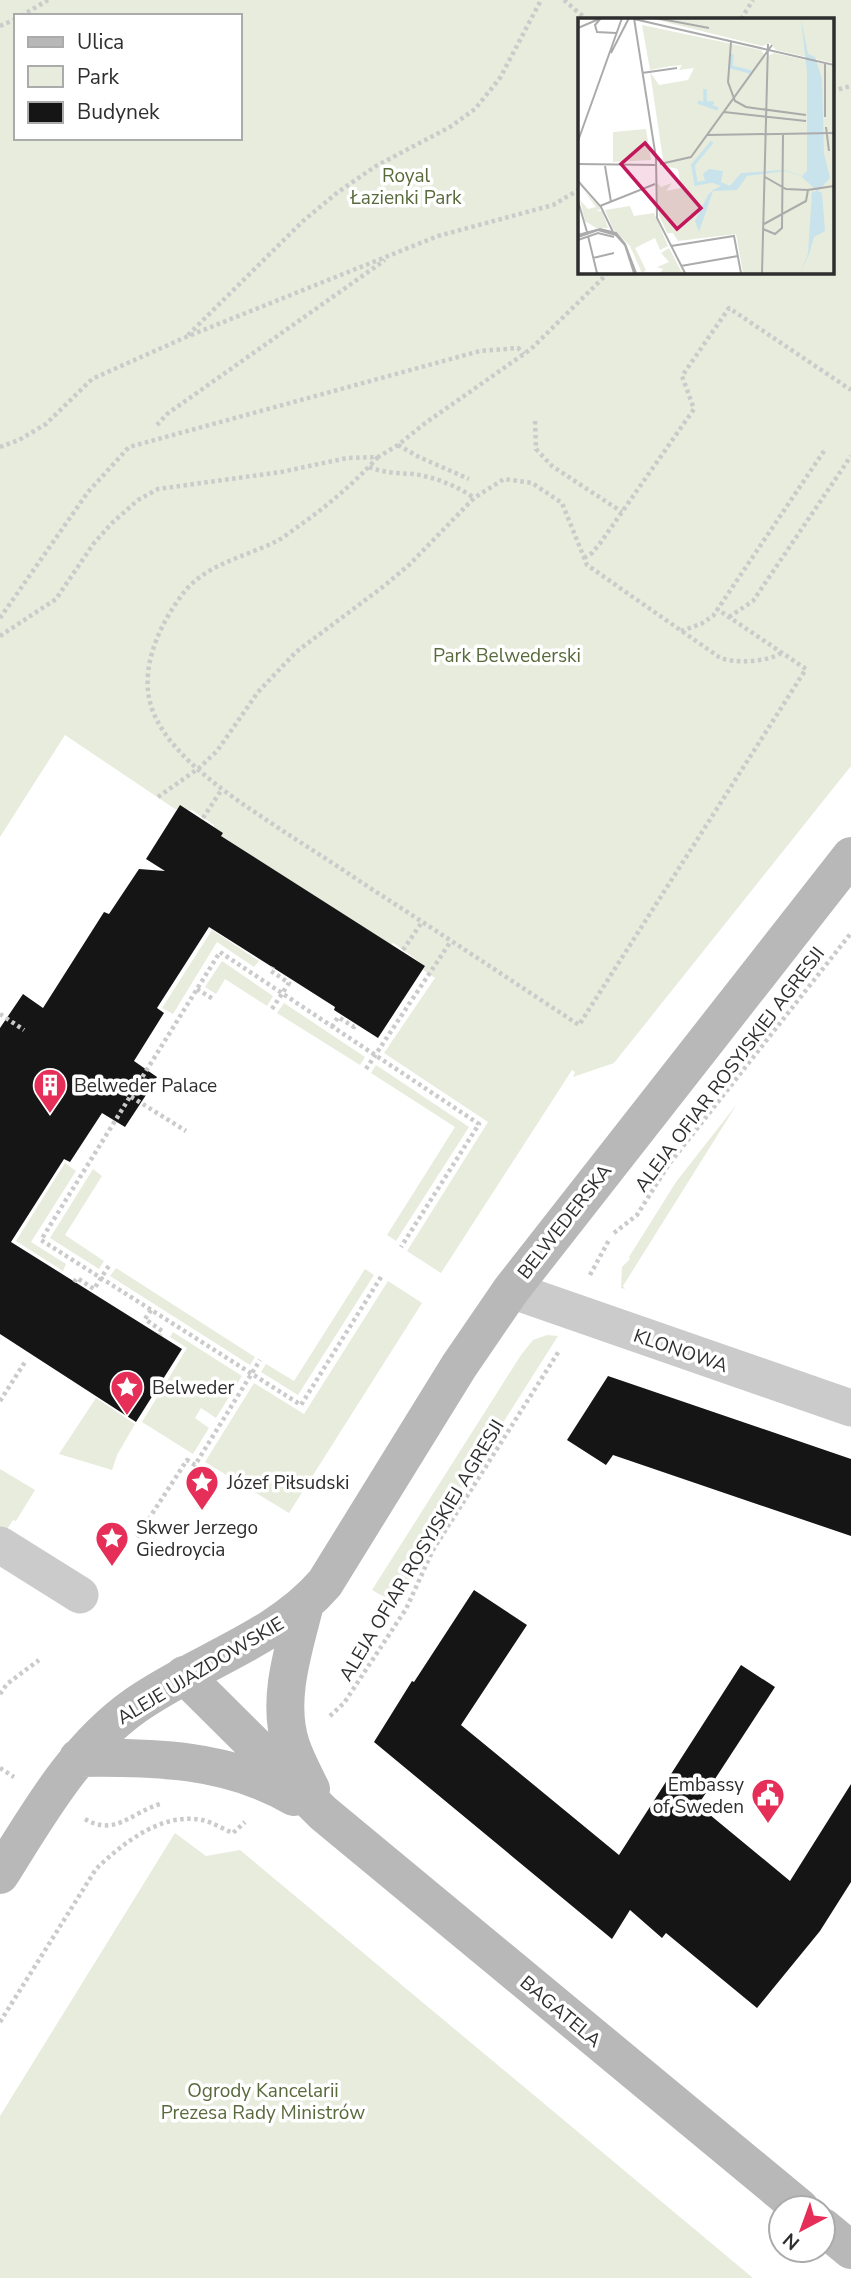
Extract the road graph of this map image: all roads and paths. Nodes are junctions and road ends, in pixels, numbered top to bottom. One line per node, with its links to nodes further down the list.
1 (48, 0): 5 (path)
2 (541, 0): 13 (path)
3 (564, 0): 6 (path)
4 (753, 0): 7 (path)
5 (24, 14)
6 (585, 18)
7 (742, 18)
8 (851, 86): 9 (path)
9 (834, 90)
10 (578, 189): 11 (path)
11 (391, 256): 13 (path); 17 (path)
12 (608, 273): 14 (path)
13 (186, 337): 19 (path)
14 (524, 354): 18 (path); 30 (path)
15 (851, 390): 26 (path)
16 (535, 421): 26 (path)
17 (157, 425)
18 (398, 445): 22 (path); 24 (path)
19 (0, 447)
20 (826, 448): 28 (path)
21 (851, 456): 29 (path)
22 (379, 457): 23 (path); 32 (path)
23 (369, 467): 25 (path); 34 (path)
24 (469, 479)
25 (474, 498): 27 (path); 34 (path)
26 (622, 512): 27 (path)
27 (584, 558): 31 (path)
28 (718, 610): 29 (path); 31 (path)
29 (729, 617): 33 (path)
30 (0, 618)
31 (681, 631): 33 (path)
32 (0, 636)
33 (781, 653): 41 (path)
34 (199, 768): 35 (path); 36 (path)
35 (222, 789): 37 (path); 39 (path)
36 (158, 797)
37 (203, 818)
38 (851, 856): 62 (street, BELWEDERSKA)
39 (422, 922): 41 (path); 42 (path)
40 (851, 933): 60 (path, ALEJA OFIAR ROSYJSKIEJ AGRESJI)
41 (451, 941): 52 (path)
42 (403, 950)
43 (273, 967): 45 (path)
44 (197, 989): 45 (path); 46 (path); 54 (path)
45 (282, 994): 47 (path); 50 (path)
46 (213, 999)
47 (272, 1009)
48 (0, 1014): 51 (path)
49 (356, 1024): 50 (path)
50 (332, 1027): 52 (path)
51 (24, 1030)
52 (374, 1055): 53 (path); 56 (path)
53 (366, 1069)
54 (127, 1094): 55 (path); 59 (path)
55 (186, 1131)
56 (401, 1247)
57 (110, 1264): 59 (path)
58 (382, 1277): 68 (path)
59 (101, 1278): 61 (path); 63 (path)
60 (589, 1278)
61 (74, 1282)
62 (510, 1290): 70 (street, KLONOWA); 74 (street, BELWEDERSKA)
63 (151, 1310): 64 (path); 68 (path)
64 (160, 1335)
65 (563, 1344): 78 (path, ALEJA OFIAR ROSYJSKIEJ AGRESJI)
66 (260, 1360): 68 (path)
67 (25, 1362): 69 (path)
68 (252, 1374): 71 (path)
69 (0, 1401)
70 (851, 1408)
71 (137, 1537)
72 (0, 1545): 73 (street)
73 (80, 1595)
74 (305, 1604): 76 (street, ALEJE UJAZDOWSKIE); 83 (street)
75 (39, 1660): 77 (path)
76 (184, 1675): 79 (street, ALEJE UJAZDOWSKIE); 83 (street, BAGATELA)
77 (0, 1694)
78 (328, 1718)
79 (78, 1758): 83 (street, BAGATELA); 86 (street, ALEJE UJAZDOWSKIE)
80 (0, 1768): 81 (path)
81 (11, 1775)
82 (170, 1801): 85 (path)
83 (323, 1813): 88 (street, BAGATELA)
84 (247, 1821): 87 (path)
85 (93, 1825)
86 (0, 1875)
87 (0, 2022)
88 (783, 2194)
89 (837, 2238): 90 (street)
90 (851, 2250)

